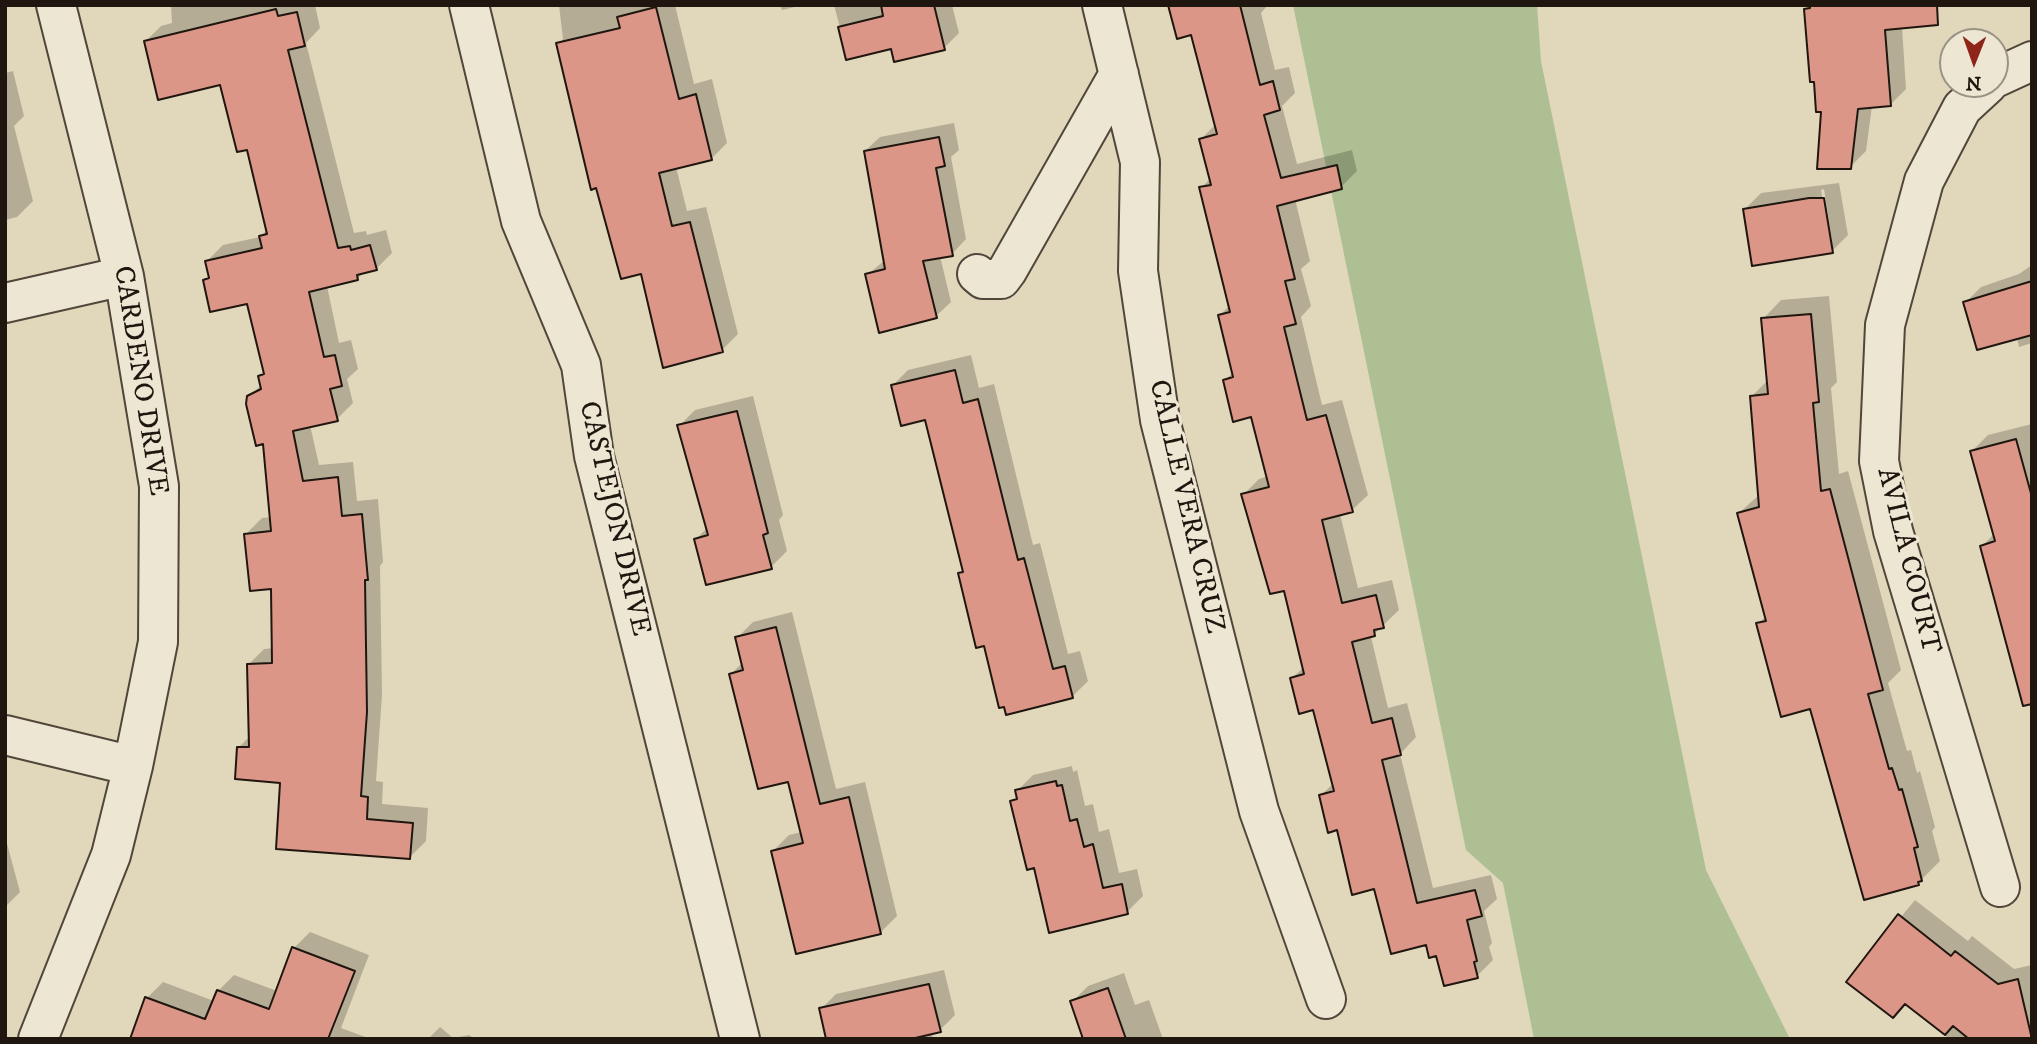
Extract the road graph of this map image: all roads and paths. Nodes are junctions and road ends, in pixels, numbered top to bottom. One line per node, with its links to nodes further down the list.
1 (56, 5): 9 (street, CARDENO DRIVE)
2 (469, 5): 16 (street, CASTEJON DRIVE)
3 (1102, 5): 6 (street, CALLE VERA CRUZ)
4 (2032, 61): 5 (street)
5 (2009, 72)
6 (1119, 74): 8 (street); 14 (street, CALLE VERA CRUZ)
7 (1973, 98): 13 (street, AVILA COURT)
8 (977, 274)
9 (124, 276): 10 (street); 12 (street, CARDENO DRIVE)
10 (5, 303)
11 (5, 735): 12 (street)
12 (133, 766): 15 (street, CARDENO DRIVE)
13 (2000, 887)
14 (1325, 999)
15 (38, 1039)
16 (740, 1039)

